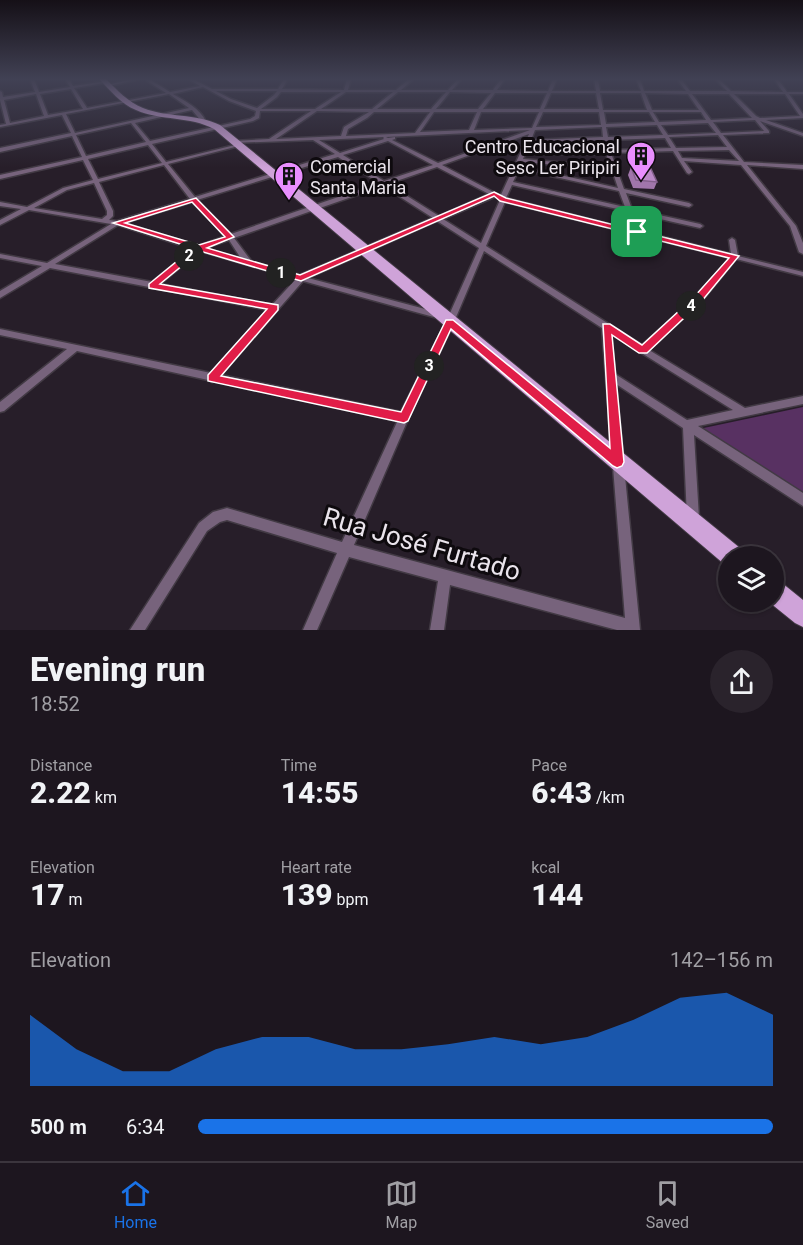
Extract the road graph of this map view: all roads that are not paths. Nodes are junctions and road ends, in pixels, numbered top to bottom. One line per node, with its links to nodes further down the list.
1 (4, 108): 26 (street)
2 (44, 108): 21 (street)
3 (94, 108): 9 (street)
4 (137, 108): 20 (main road)
5 (253, 108): 10 (street)
6 (700, 108): 18 (street)
7 (745, 108): 23 (street)
8 (192, 109): 20 (street); 27 (street)
9 (86, 110): 19 (street)
10 (258, 110): 11 (street); 27 (street)
11 (314, 110): 12 (street); 42 (street)
12 (374, 110): 13 (street); 37 (street)
13 (433, 110): 14 (street); 34 (street)
14 (480, 110): 15 (street); 32 (street)
15 (542, 111): 16 (street); 31 (street)
16 (600, 111): 17 (street); 30 (street)
17 (650, 111): 18 (street); 28 (street)
18 (702, 111): 25 (street)
19 (64, 114): 21 (street); 33 (street)
20 (163, 116): 24 (street); 27 (main road)
21 (47, 117): 26 (street)
22 (803, 117): 23 (street)
23 (759, 120): 25 (street); 35 (street); 36 (street)
24 (132, 122): 33 (street); 43 (street)
25 (710, 122): 28 (street); 35 (street)
26 (8, 124): 29 (street)
27 (210, 124): 43 (street); 44 (main road)
28 (659, 124): 30 (street); 39 (street)
29 (0, 126)
30 (604, 126): 31 (street); 41 (street)
31 (532, 131): 32 (street); 49 (street); 55 (street)
32 (471, 132): 34 (street)
33 (74, 134): 46 (street); 51 (street)
34 (416, 135): 38 (street)
35 (720, 135): 39 (street); 45 (street)
36 (803, 135)
37 (343, 137): 38 (street); 40 (street)
38 (385, 137): 50 (street); 55 (street)
39 (668, 137): 41 (street); 47 (street)
40 (312, 138): 42 (street); 50 (street)
41 (606, 139): 48 (street); 49 (street)
42 (271, 140): 44 (street)
43 (148, 143): 51 (street); 54 (street)
44 (236, 143): 54 (street); 59 (main road)
45 (731, 148): 47 (street); 53 (street)
46 (0, 150)
47 (674, 150): 48 (street); 52 (street)
48 (608, 152): 49 (street); 57 (street)
49 (522, 155): 57 (street); 62 (street); 64 (street)
50 (338, 156): 59 (street); 63 (street)
51 (84, 158): 60 (street); 61 (street)
52 (681, 159): 53 (street); 58 (street)
53 (742, 162): 56 (street); 78 (street)
54 (165, 164): 61 (street); 66 (street)
55 (437, 165): 63 (street); 65 (street)
56 (803, 167)
57 (614, 170): 64 (street)
58 (689, 172)
59 (274, 175): 66 (street); 70 (main road)
60 (0, 177)
61 (95, 181): 69 (street); 73 (street)
62 (509, 183): 65 (street); 71 (street)
63 (384, 184): 70 (street); 72 (street)
64 (622, 190): 68 (street); 71 (street)
65 (500, 197): 72 (street); 79 (street); 82 (street)
66 (193, 199): 75 (street); 80 (street)
67 (0, 204): 69 (street)
68 (689, 205)
69 (29, 208): 73 (street); 74 (street)
70 (314, 208): 80 (street); 84 (main road)
71 (629, 209): 77 (street); 79 (street)
72 (436, 219): 82 (street); 84 (street)
73 (103, 221): 75 (street)
74 (0, 223)
75 (117, 223): 83 (street); 89 (street)
76 (803, 223): 78 (street)
77 (700, 226)
78 (793, 226): 85 (street)
79 (637, 232): 87 (street)
80 (230, 237): 83 (street); 88 (street)
81 (732, 240): 87 (street)
82 (482, 247): 95 (street); 96 (street)
83 (199, 248): 88 (street); 92 (street)
84 (363, 250): 91 (street); 95 (main road)
85 (803, 252)
86 (0, 256): 89 (street)
87 (735, 256): 90 (street); 99 (street)
88 (249, 264): 91 (street)
89 (49, 265): 92 (street); 93 (street)
90 (803, 274)
91 (301, 278): 94 (street); 95 (street)
92 (152, 286): 94 (street)
93 (0, 295)
94 (274, 308): 101 (street)
95 (446, 320): 105 (street); 107 (main road)
96 (606, 326): 99 (street); 100 (street)
97 (0, 332): 98 (street)
98 (75, 348): 101 (street); 103 (street)
99 (643, 350): 104 (street)
100 (611, 376): 106 (street); 107 (street)
101 (212, 378): 105 (street)
102 (803, 400): 104 (street)
103 (0, 408)
104 (744, 412): 106 (street)
105 (404, 417): 111 (street)
106 (688, 424): 108 (street); 109 (street)
107 (617, 462): 109 (main road); 115 (street)
108 (803, 500)
109 (693, 525): 110 (main road)
110 (719, 546)
111 (347, 550): 112 (street, Rua José Furtado); 116 (street, Rua José Furtado); 117 (street)
112 (445, 576): 115 (street, Rua José Furtado); 118 (street)
113 (784, 599): 114 (main road)
114 (803, 615)
115 (632, 628)
116 (137, 630)
117 (310, 630)
118 (437, 630)

